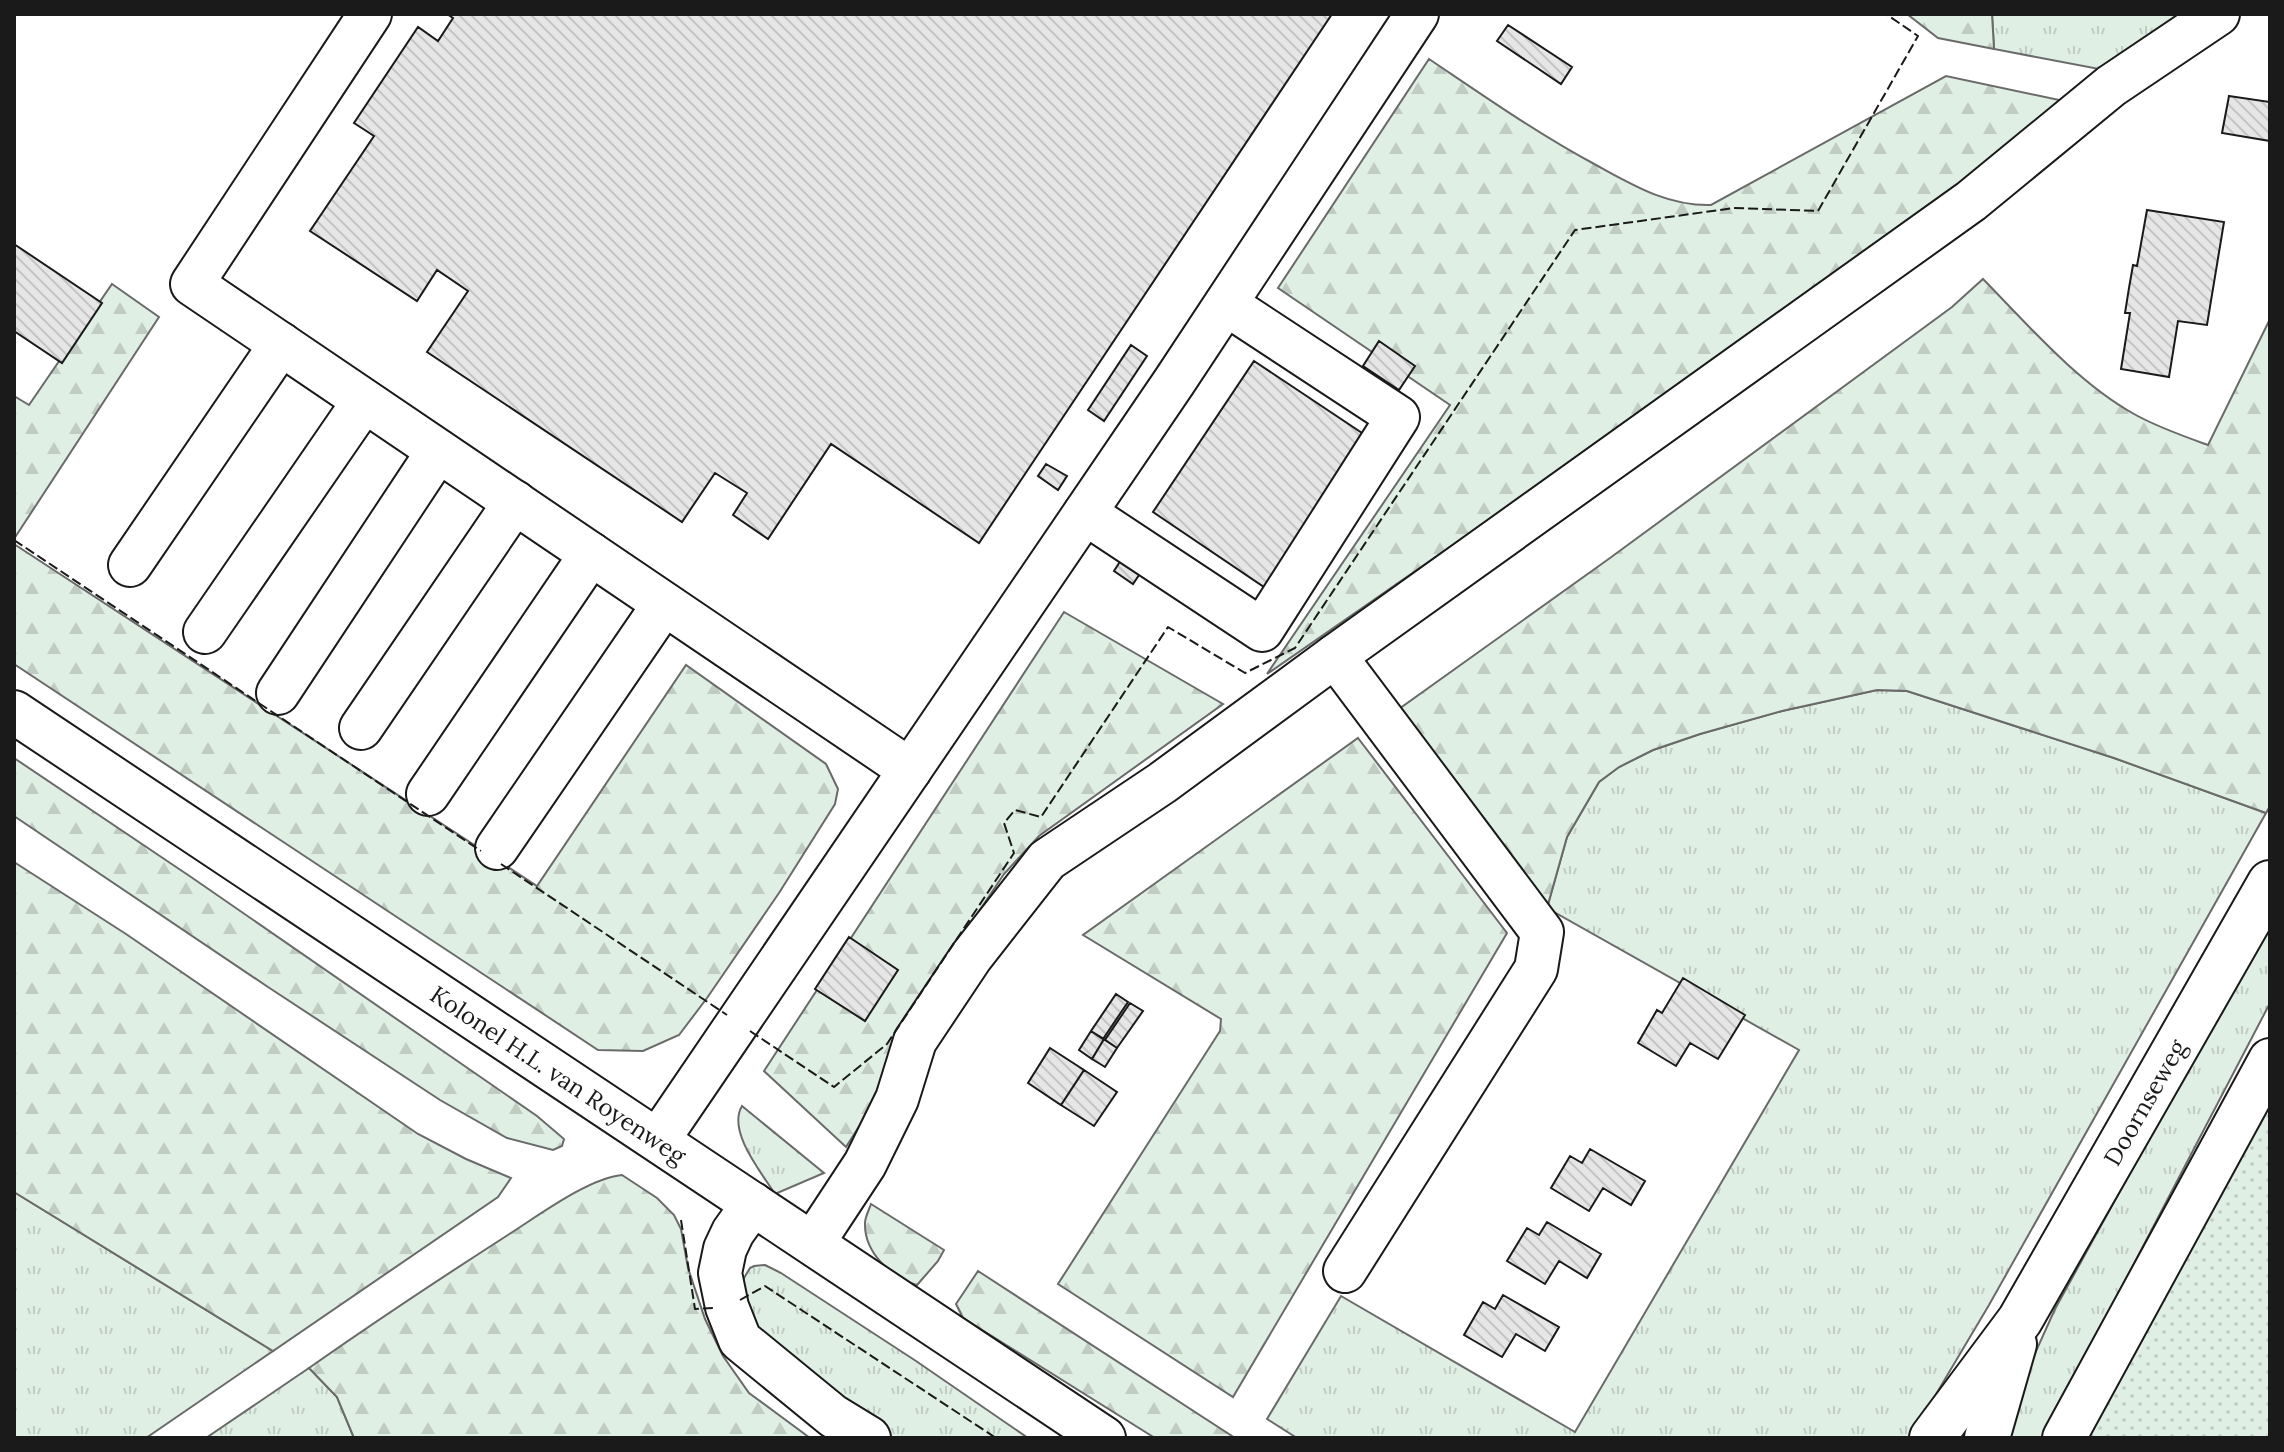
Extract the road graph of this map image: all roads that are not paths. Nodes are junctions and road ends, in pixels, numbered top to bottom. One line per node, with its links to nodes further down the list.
1 (370, 14): 5 (street)
2 (1417, 14): 4 (street)
3 (2218, 14): 14 (street)
4 (1226, 304): 9 (street); 9 (street)
5 (281, 344): 6 (street); 11 (street)
6 (364, 401): 7 (street); 13 (street)
7 (438, 451): 8 (street); 15 (street)
8 (515, 502): 10 (street); 17 (street)
9 (1085, 513): 18 (street)
10 (591, 554): 12 (street); 19 (street)
11 (130, 565)
12 (664, 604): 18 (street); 20 (street)
13 (205, 632)
14 (1335, 656): 25 (street); 26 (street)
15 (278, 693)
16 (14, 712): 23 (street, Kolonel H.L. van Royenweg)
17 (361, 728)
18 (910, 770): 23 (street)
19 (428, 794)
20 (497, 848)
21 (2270, 883): 27 (main road, Doornseweg)
22 (2270, 1060): 32 (street)
23 (658, 1140): 24 (street, Kolonel H.L. van Royenweg)
24 (753, 1204): 25 (street, Kolonel H.L. van Royenweg); 28 (street)
25 (813, 1243): 29 (street, Kolonel H.L. van Royenweg)
26 (1345, 1271)
27 (2020, 1320): 30 (main road, Doornseweg); 31 (main road, Doornseweg)
28 (869, 1438)
29 (1104, 1438)
30 (1932, 1438)
31 (1987, 1438)
32 (2064, 1438)

